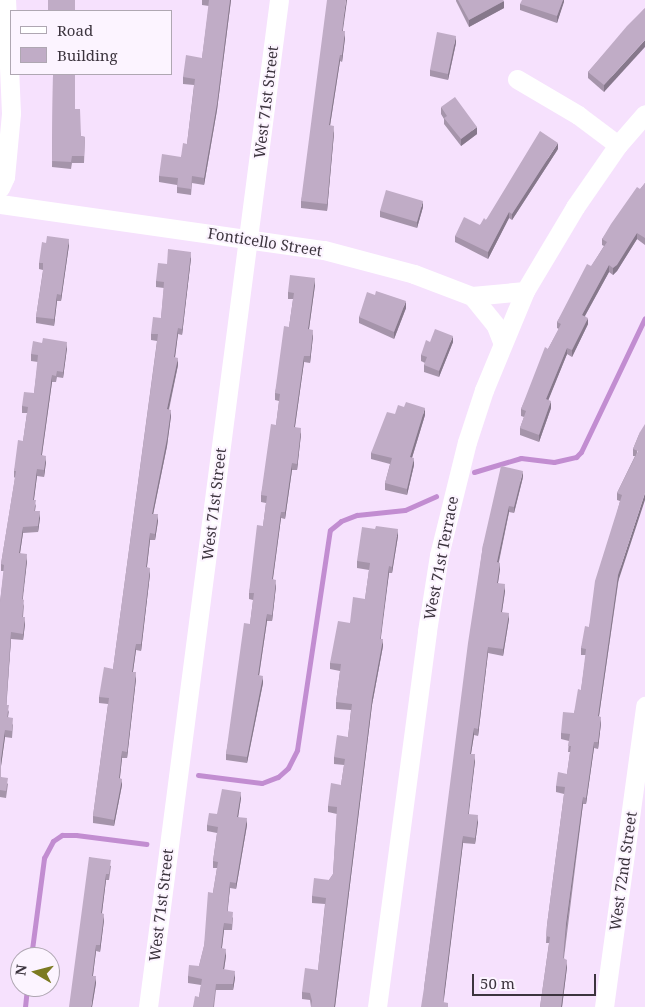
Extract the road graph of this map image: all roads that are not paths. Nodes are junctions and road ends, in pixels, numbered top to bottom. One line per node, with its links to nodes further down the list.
1 (6, 0): 6 (street)
2 (280, 0): 8 (street, West 71st Street)
3 (517, 79): 5 (street)
4 (645, 114): 5 (street, West 71st Terrace)
5 (618, 145): 9 (street, West 71st Terrace)
6 (0, 188)
7 (0, 204): 8 (street, Fonticello Street)
8 (248, 239): 10 (street, Fonticello Street); 13 (street, West 71st Street)
9 (525, 291): 10 (street, Fonticello Street); 11 (street, West 71st Terrace)
10 (472, 296): 11 (street)
11 (502, 342): 14 (street, West 71st Terrace)
12 (645, 706): 15 (street, West 72nd Street)
13 (148, 1007)
14 (377, 1007)
15 (604, 1007)

